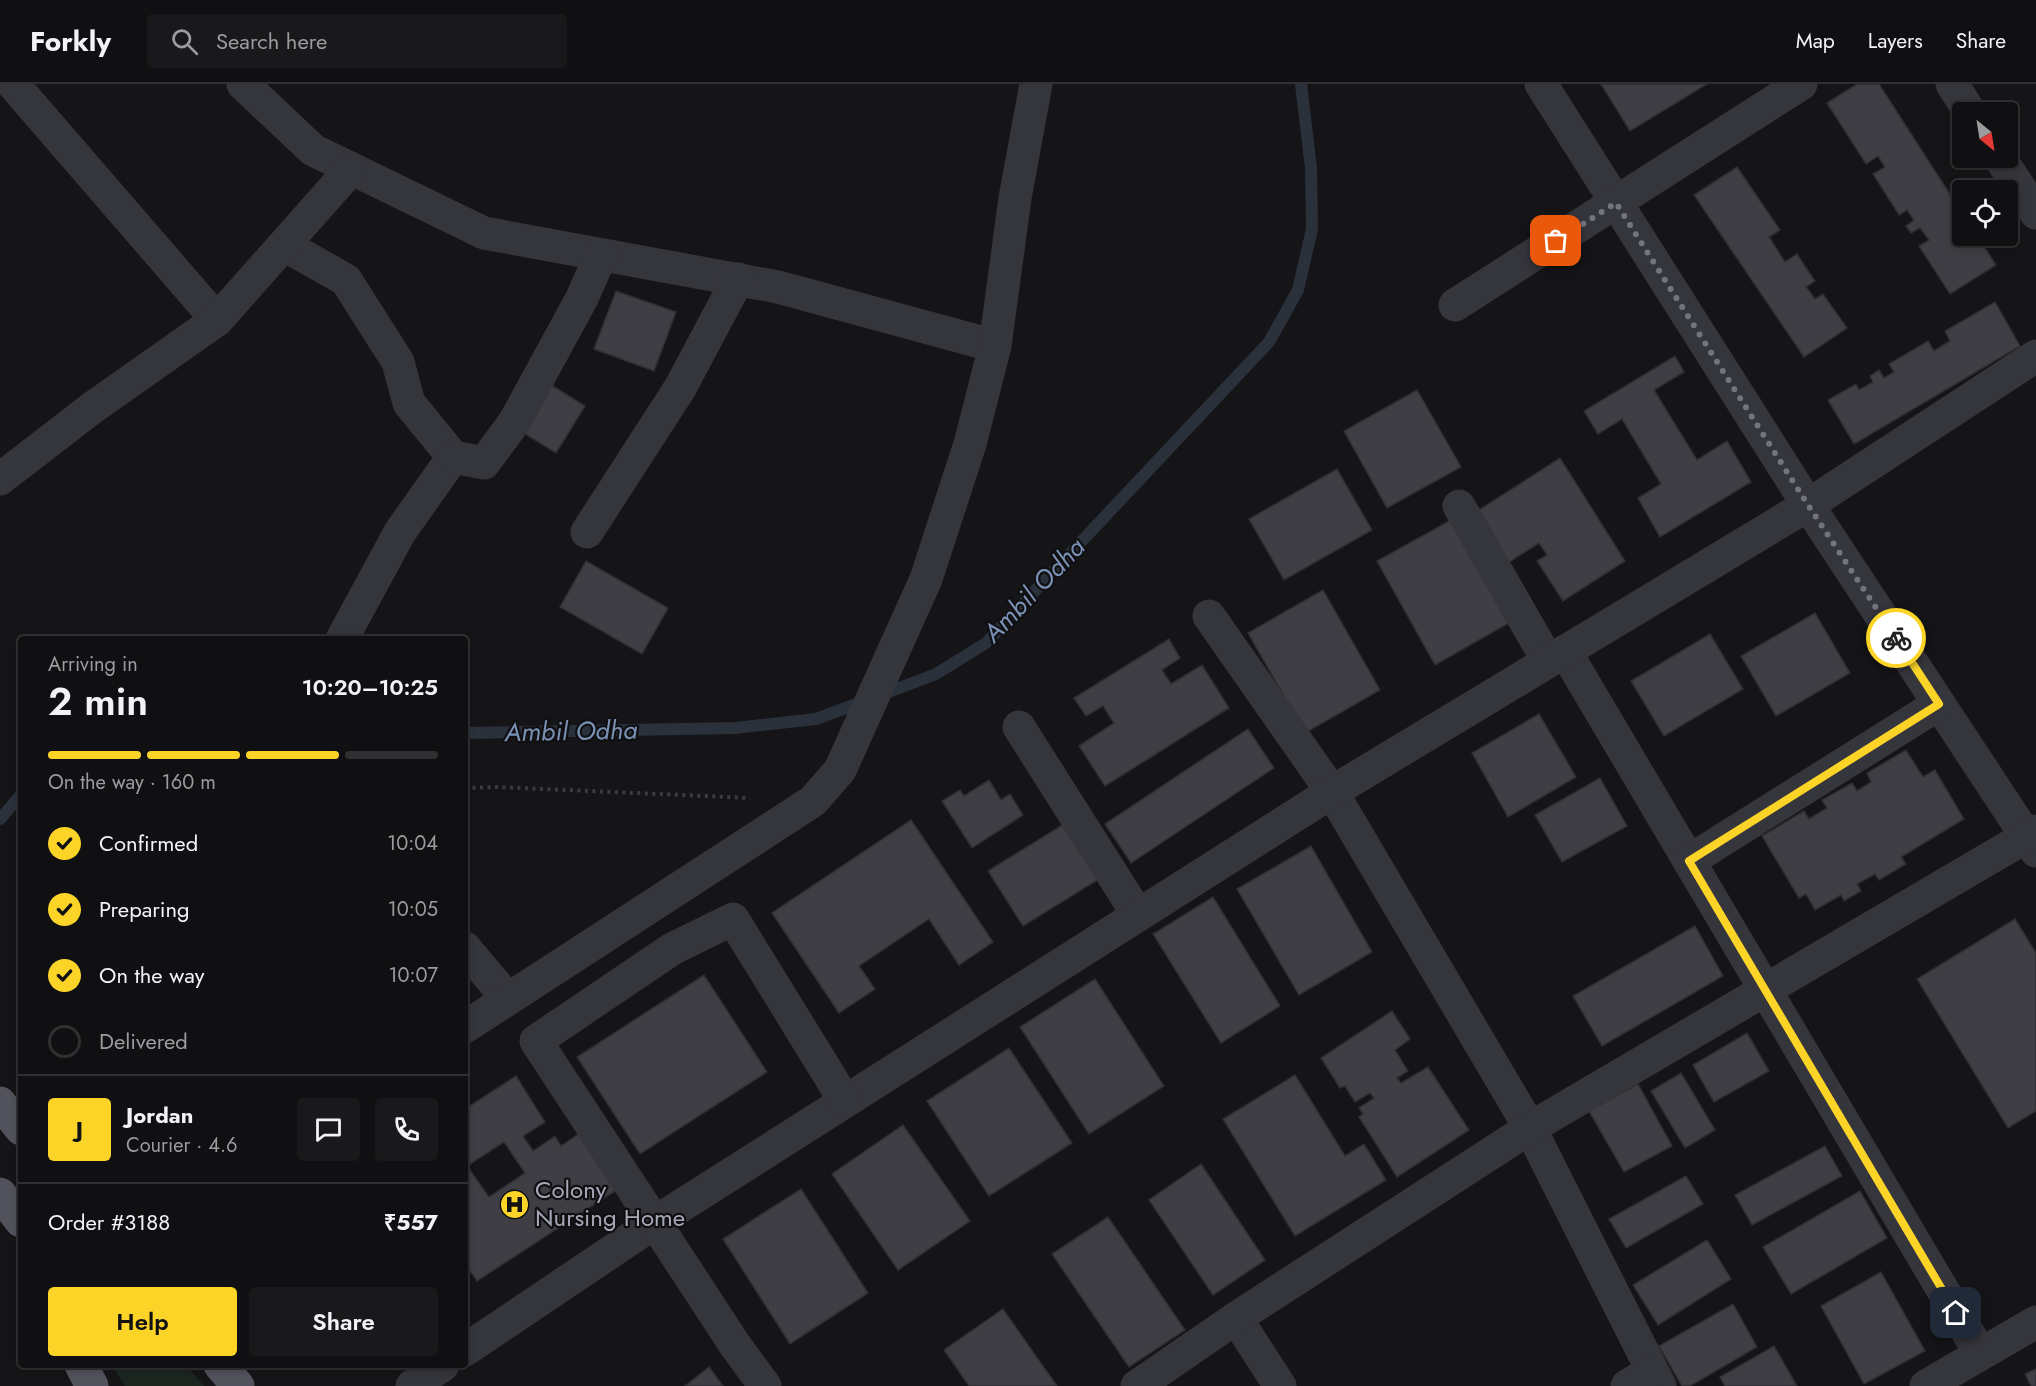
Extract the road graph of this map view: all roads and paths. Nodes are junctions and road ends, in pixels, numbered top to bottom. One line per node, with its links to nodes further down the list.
1 (13, 84): 16 (street)
2 (243, 84): 9 (street)
3 (1036, 84): 17 (street)
4 (1541, 84): 10 (street)
5 (1801, 84): 10 (street)
6 (1952, 84): 7 (street)
7 (1964, 102)
8 (2007, 168): 11 (street)
9 (351, 169): 12 (street); 13 (street)
10 (1616, 203): 15 (street); 21 (street)
11 (2036, 213)
12 (284, 245): 16 (street); 19 (street)
13 (601, 255): 14 (street); 19 (street)
14 (738, 279): 17 (street); 23 (street)
15 (1455, 304)
16 (217, 321): 20 (street)
17 (995, 346): 37 (street)
18 (2036, 356): 21 (street)
19 (453, 458): 25 (street)
20 (0, 479)
21 (1808, 505): 26 (street); 27 (street)
22 (1459, 506): 26 (street)
23 (587, 532)
24 (1209, 616): 30 (street)
25 (344, 636)
26 (1556, 656): 30 (street); 33 (street)
27 (1939, 704): 32 (street); 33 (street)
28 (1019, 727): 34 (street)
29 (468, 788): 31 (path)
30 (1332, 792): 34 (street); 42 (street)
31 (755, 798)
32 (2033, 839): 36 (street)
33 (1689, 861): 36 (street)
34 (1138, 915): 39 (street)
35 (468, 952): 37 (street)
36 (1765, 991): 42 (street); 47 (street)
37 (507, 998): 38 (street)
38 (468, 1026)
39 (845, 1101): 43 (street); 43 (street)
40 (0, 1103): 41 (main road)
41 (18, 1125)
42 (1530, 1128): 44 (street); 50 (street)
43 (654, 1223): 46 (street); 53 (street)
44 (1236, 1318): 54 (street); 55 (street)
45 (2036, 1322): 47 (street)
46 (468, 1348)
47 (1980, 1353): 56 (street)
48 (223, 1368): 51 (main road)
49 (439, 1368): 52 (street)
50 (1646, 1381)
51 (238, 1386)
52 (412, 1386)
53 (765, 1386)
54 (1137, 1386)
55 (1280, 1386)
56 (1926, 1386)

